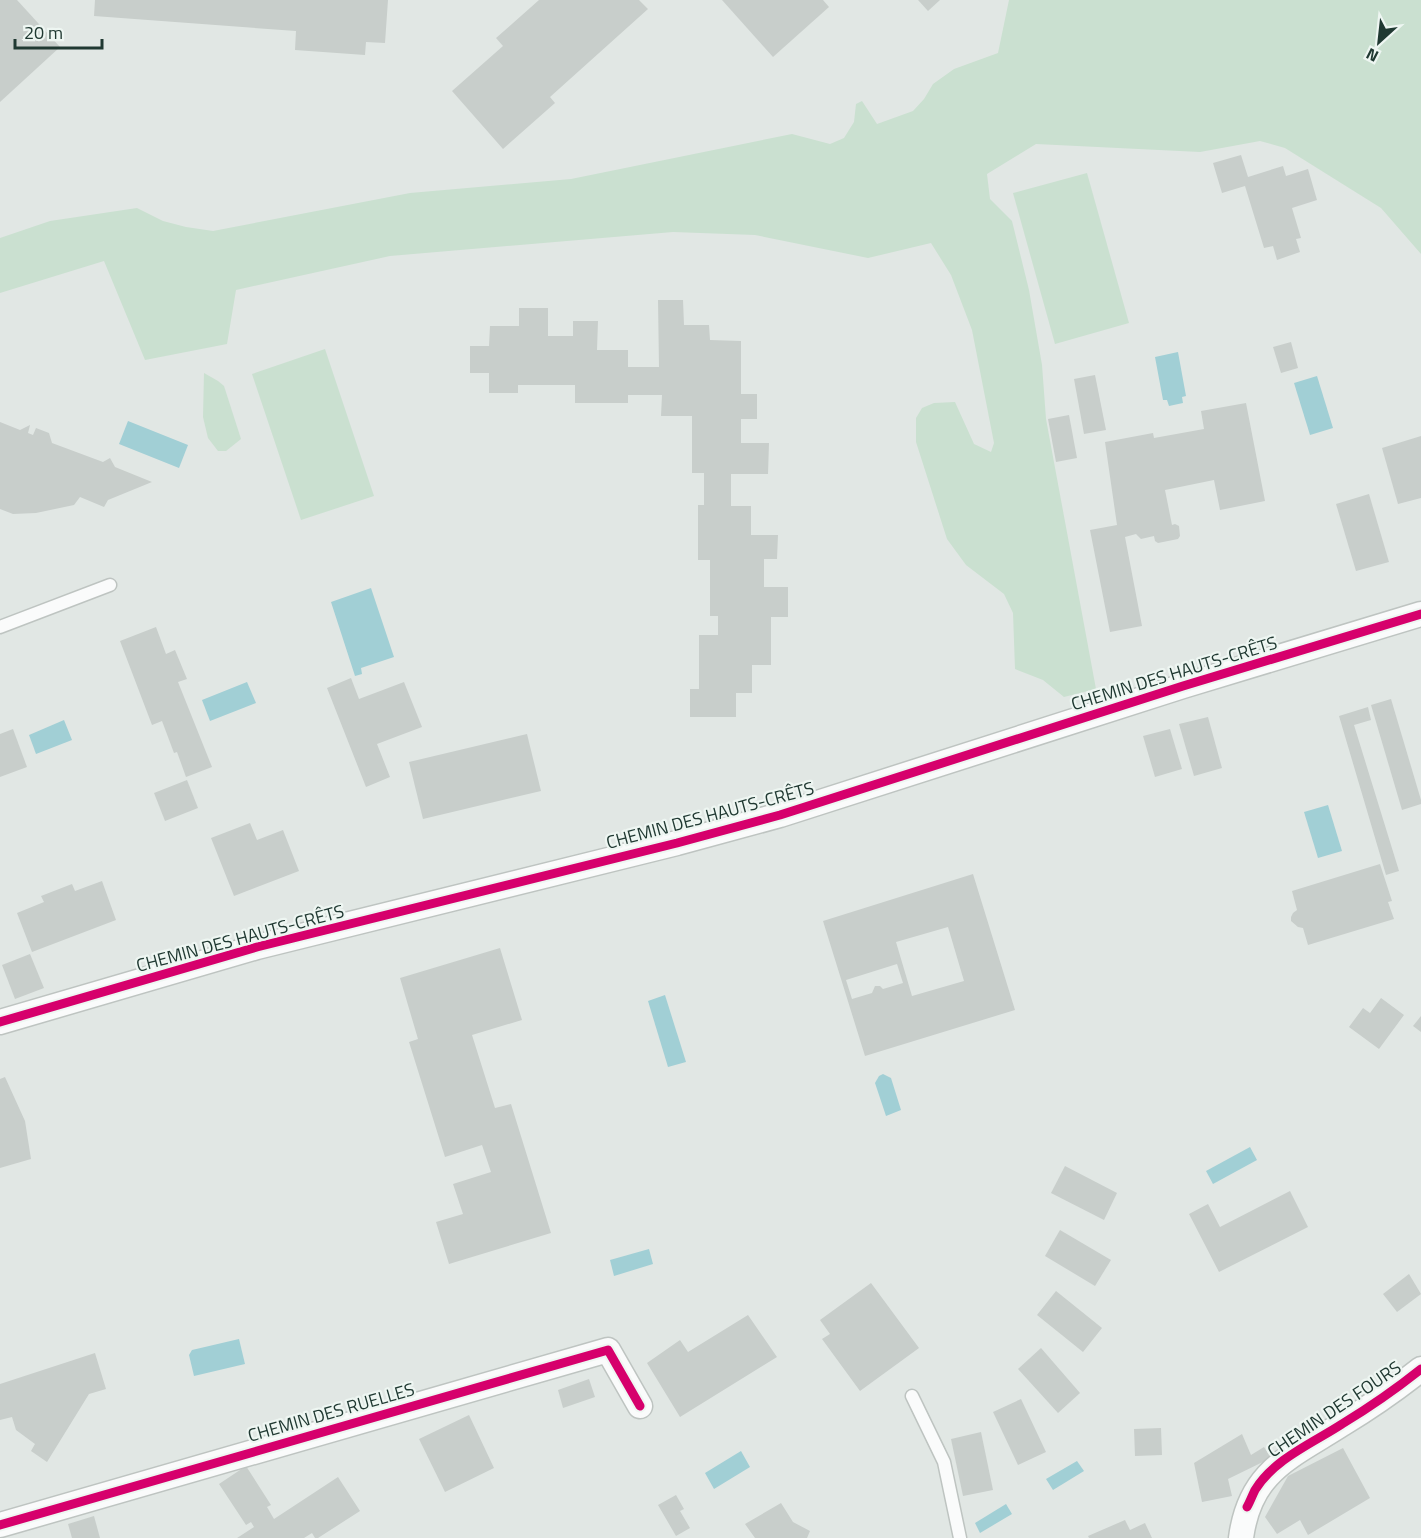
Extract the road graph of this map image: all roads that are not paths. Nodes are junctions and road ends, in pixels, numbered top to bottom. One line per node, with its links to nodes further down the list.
1 (110, 585): 3 (lane)
2 (1421, 614): 4 (street, CHEMIN DES HAUTS-CRÊTS)
3 (0, 627)
4 (0, 1022)
5 (1421, 1369): 10 (street, CHEMIN DES FOURS)
6 (912, 1396): 9 (lane)
7 (640, 1406): 8 (street, CHEMIN DES RUELLES)
8 (0, 1525)
9 (960, 1538)
10 (1241, 1538)

